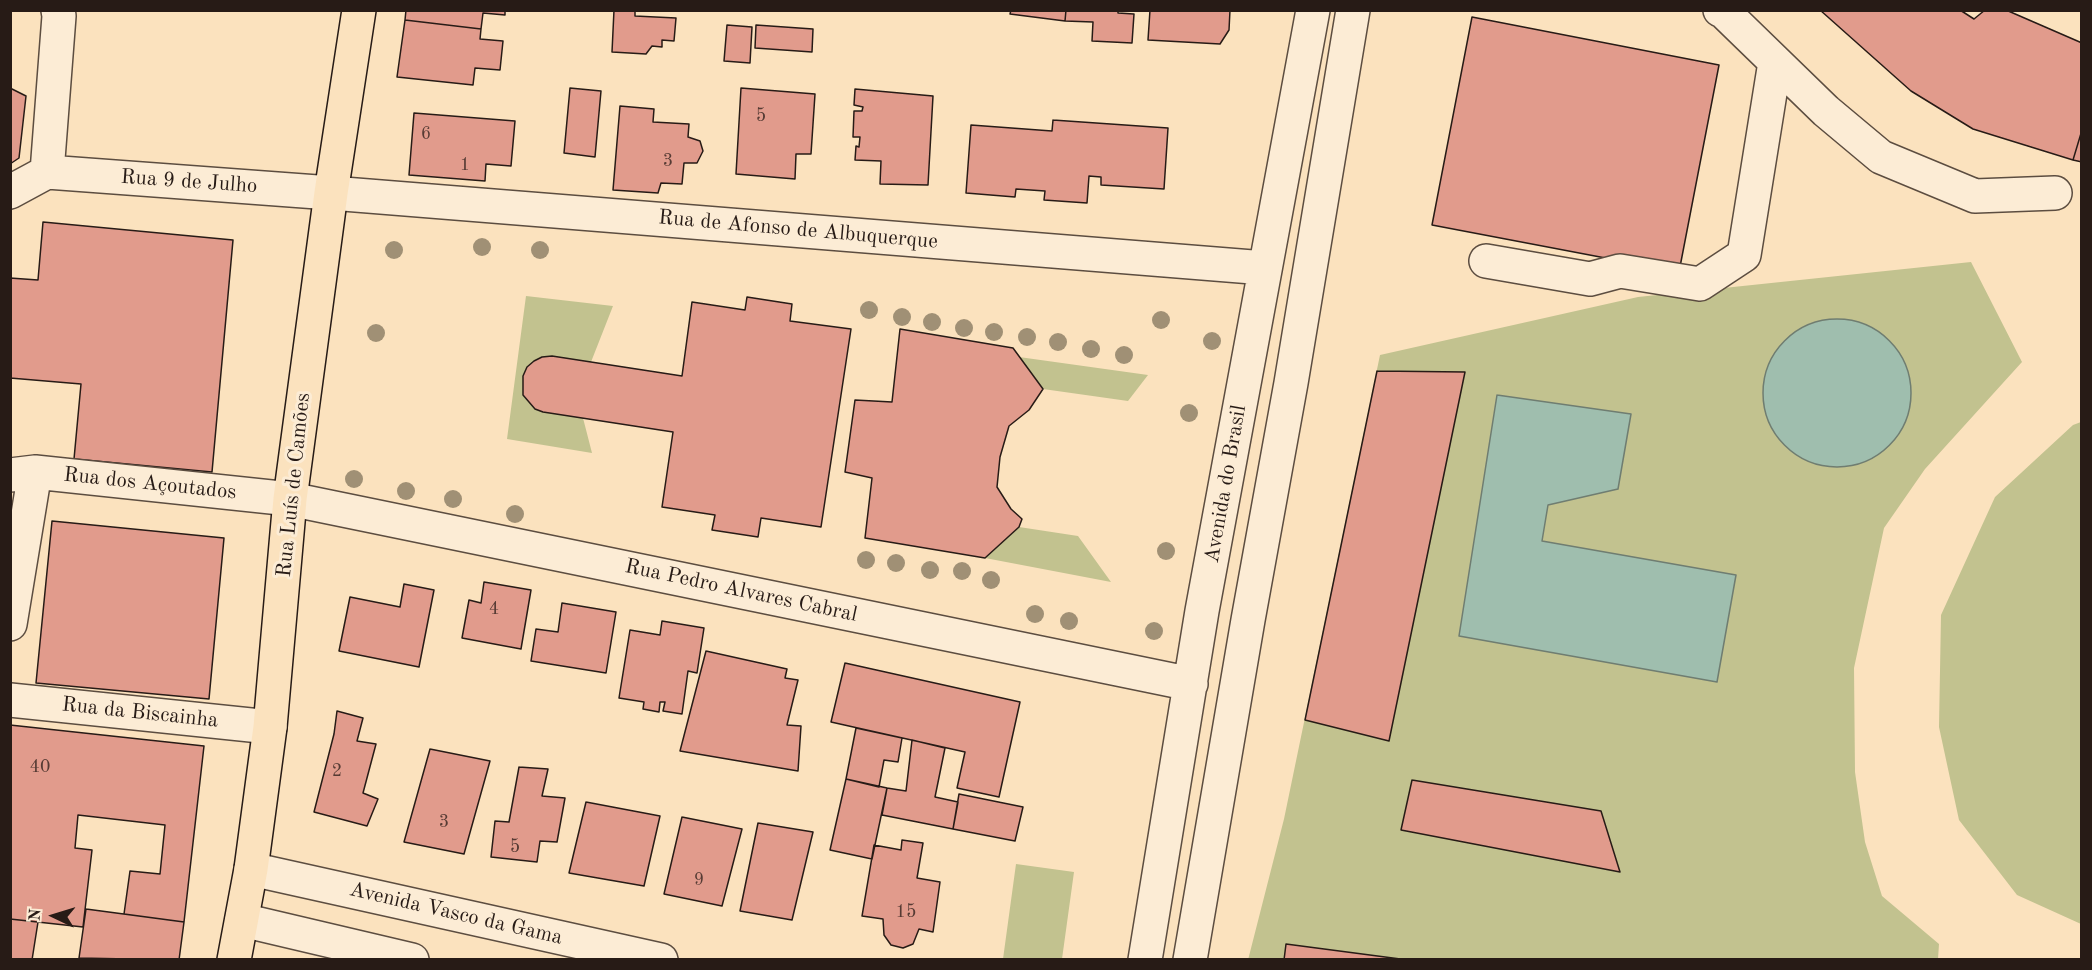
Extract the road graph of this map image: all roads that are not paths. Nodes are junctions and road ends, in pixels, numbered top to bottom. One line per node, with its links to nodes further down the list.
1 (58, 10): 7 (street)
2 (359, 10): 9 (main road, Rua Luís de Camões)
3 (1313, 10): 12 (street, Avenida do Brasil)
4 (1353, 10): 25 (street)
5 (1720, 10): 6 (street)
6 (1775, 62): 10 (street); 11 (street)
7 (47, 172): 8 (street); 9 (street, Rua 9 de Julho)
8 (10, 192)
9 (330, 193): 12 (street, Rua de Afonso de Albuquerque); 14 (main road, Rua Luís de Camões)
10 (2055, 193)
11 (1486, 261)
12 (1265, 268): 16 (street, Avenida do Brasil)
13 (19, 469): 14 (street, Rua dos Açoutados); 15 (street)
14 (290, 499): 16 (street, Rua Pedro Alvares Cabral); 18 (main road, Rua Luís de Camões)
15 (10, 624)
16 (1191, 684): 24 (street, Avenida do Brasil)
17 (10, 700): 18 (street, Rua da Biscainha)
18 (270, 727): 19 (main road, Rua Luís de Camões)
19 (251, 869): 20 (main road, Rua Luís de Camões); 23 (street, Avenida Vasco da Gama)
20 (243, 920): 21 (main road, Rua Luís de Camões); 22 (street)
21 (234, 960)
22 (412, 960)
23 (661, 960)
24 (1145, 960)
25 (1190, 960)

